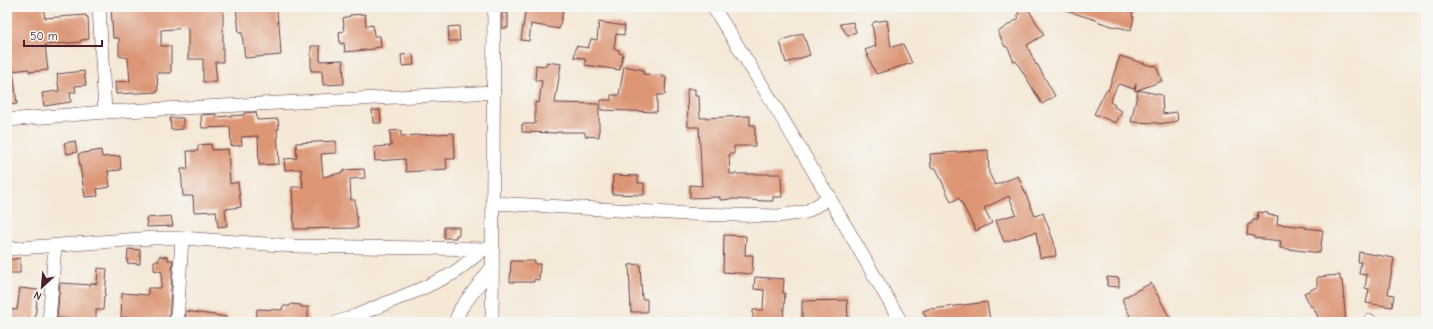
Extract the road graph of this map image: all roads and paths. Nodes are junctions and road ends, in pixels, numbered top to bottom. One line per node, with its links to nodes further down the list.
1 (99, 7): 5 (street)
2 (494, 7): 4 (street)
3 (713, 7): 7 (street)
4 (494, 92): 5 (street); 8 (street)
5 (105, 112): 6 (street)
6 (7, 120)
7 (828, 195): 8 (street); 19 (street)
8 (493, 203): 12 (street)
9 (182, 238): 10 (street); 12 (street); 15 (street)
10 (55, 246): 11 (street); 14 (street)
11 (7, 249)
12 (488, 249): 13 (street); 16 (street)
13 (492, 267): 17 (street); 18 (street)
14 (49, 322)
15 (177, 322)
16 (338, 322)
17 (455, 322)
18 (492, 322)
19 (901, 322)

